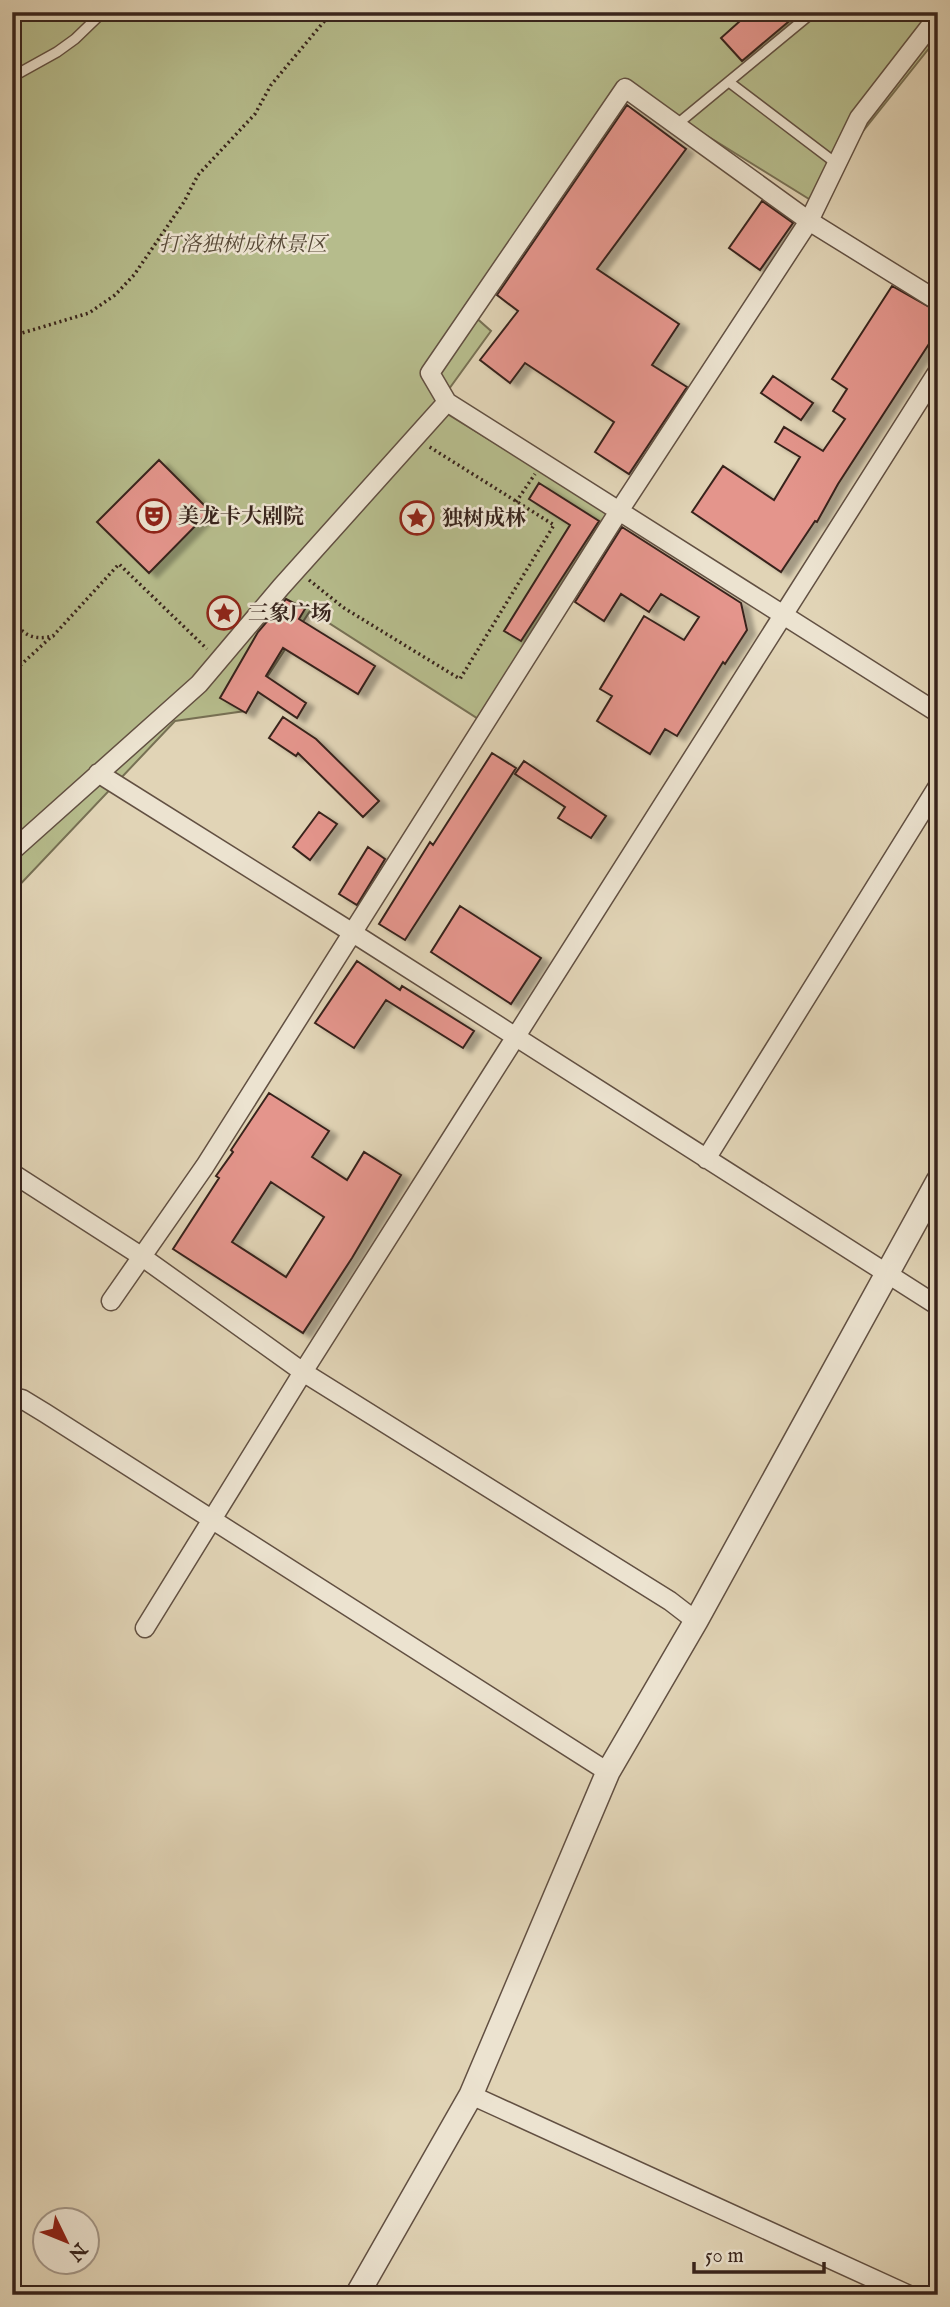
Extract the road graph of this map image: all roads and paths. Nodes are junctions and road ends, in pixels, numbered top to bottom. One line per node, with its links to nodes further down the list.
1 (103, 12): 5 (lane)
2 (332, 12): 11 (path)
3 (813, 12): 6 (lane)
4 (938, 16): 8 (street)
5 (12, 77)
6 (729, 82): 7 (lane); 8 (lane)
7 (675, 126): 9 (street); 13 (street)
8 (837, 164): 9 (street)
9 (809, 221): 10 (street); 17 (street)
10 (938, 300)
11 (12, 336)
12 (938, 371): 19 (street)
13 (447, 402): 14 (street); 15 (street)
14 (415, 438): 16 (path); 18 (street)
15 (542, 463): 16 (path); 17 (street)
16 (516, 502): 18 (path)
17 (619, 511): 19 (street); 28 (street)
18 (296, 570): 22 (street)
19 (782, 614): 24 (street); 29 (street)
20 (12, 617): 21 (path)
21 (53, 636): 22 (path); 23 (path)
22 (219, 661): 25 (street)
23 (12, 673)
24 (938, 713)
25 (98, 773): 27 (street); 28 (street)
26 (938, 786): 30 (street)
27 (12, 851)
28 (353, 933): 29 (street); 33 (street)
29 (516, 1037): 30 (street); 37 (street)
30 (706, 1159): 34 (street)
31 (12, 1173): 33 (street)
32 (938, 1181): 34 (street)
33 (141, 1256): 35 (street); 37 (street)
34 (886, 1275): 36 (street); 40 (street)
35 (111, 1301)
36 (938, 1307)
37 (303, 1372): 39 (street); 40 (street)
38 (12, 1397): 39 (street)
39 (211, 1519): 41 (street); 42 (street)
40 (696, 1621): 42 (street)
41 (145, 1628)
42 (608, 1772): 43 (street)
43 (471, 2095): 44 (street); 45 (street)
44 (357, 2295)
45 (909, 2295)

